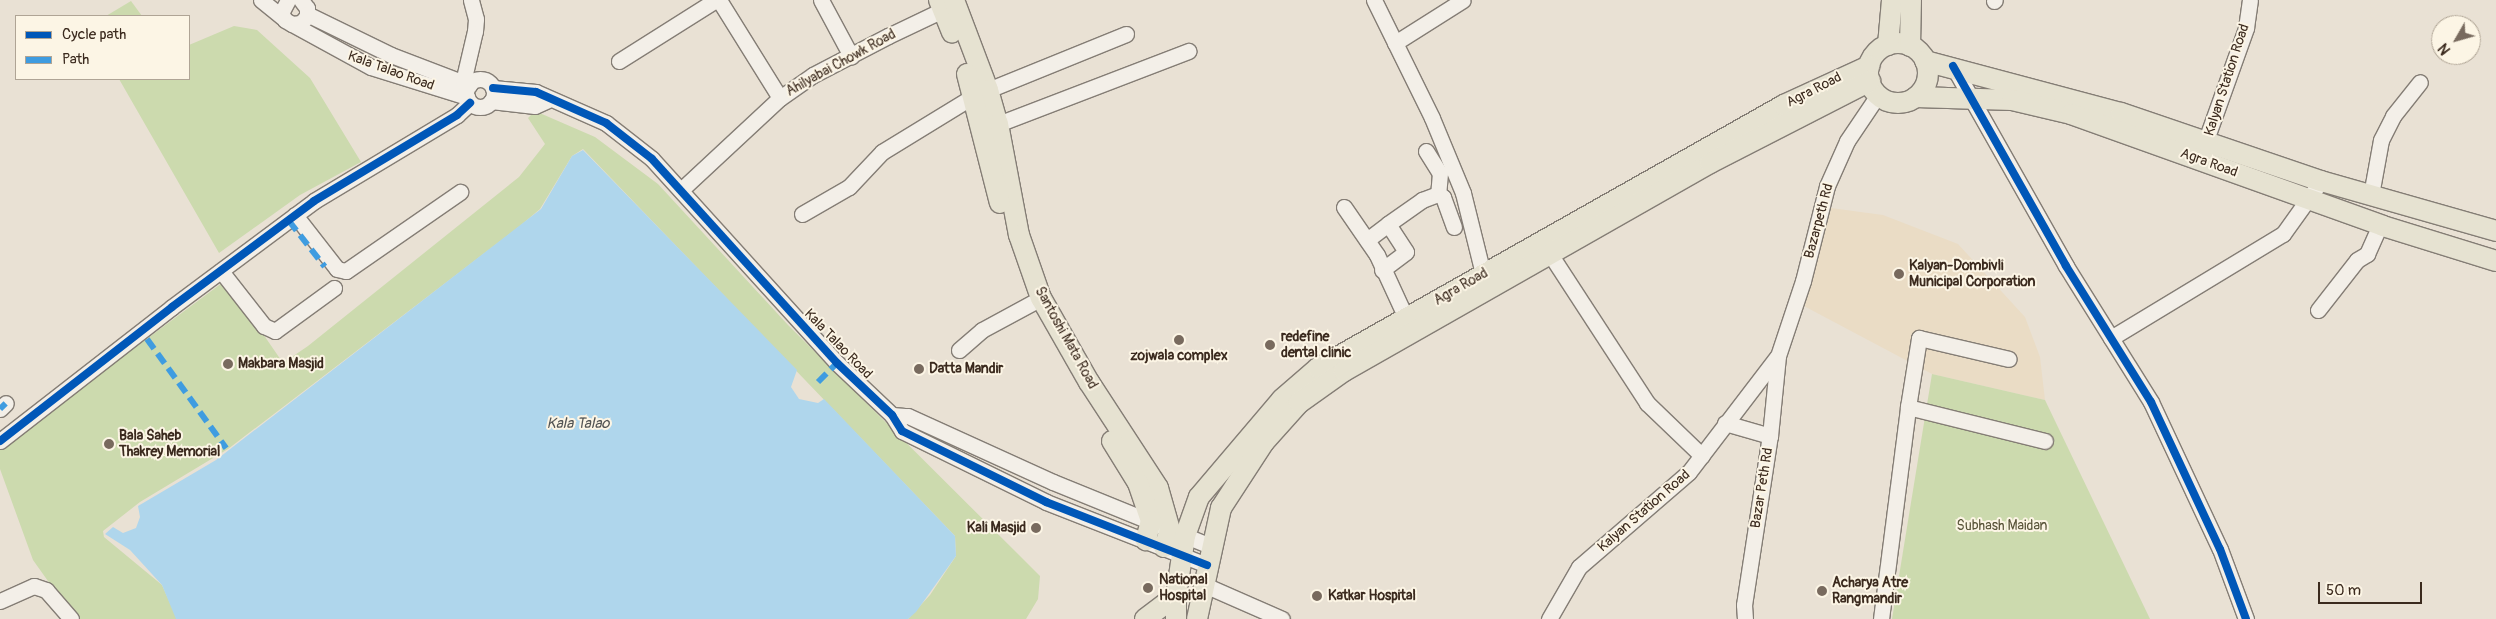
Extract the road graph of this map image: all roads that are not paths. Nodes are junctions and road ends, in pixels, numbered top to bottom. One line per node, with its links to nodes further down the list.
1 (261, 0): 12 (street, Kala Talao Road)
2 (471, 0): 26 (street)
3 (718, 0): 21 (street); 31 (street)
4 (821, 0): 20 (street)
5 (1374, 0): 15 (street)
6 (1462, 0): 15 (street)
7 (1892, 0): 16 (main road)
8 (1911, 0): 17 (main road)
9 (2250, 0): 35 (street, Kalyan Station Road)
10 (298, 3): 12 (street); 12 (street); 13 (street, Kala Talao Road)
11 (951, 3): 20 (street, Ahilyabai Chowk Road); 27 (main road, Santoshi Mata Road)
12 (287, 21): 18 (street, Kala Talao Road)
13 (345, 33): 18 (street); 26 (street, Kala Talao Road)
14 (1126, 34): 27 (street)
15 (1395, 43): 55 (street)
16 (1888, 45): 17 (main road); 24 (main road)
17 (1910, 46): 22 (main road)
18 (335, 50): 26 (street, Kala Talao Road)
19 (1188, 51): 33 (street)
20 (851, 56): 31 (street, Ahilyabai Chowk Road)
21 (619, 61)
22 (1925, 61): 23 (main road, Agra Road); 30 (main road)
23 (1954, 66): 28 (main road, Agra Road); 32 (street)
24 (1872, 81): 30 (main road); 50 (main road, Agra Road); 55 (main road, Agra Road); 62 (street, Bazarpeth Rd)
25 (2420, 82): 40 (street)
26 (467, 92): 29 (street); 29 (street); 44 (street)
27 (982, 92): 33 (main road, Santoshi Mata Road); 43 (street); 57 (main road, Santoshi Mata Road)
28 (2012, 92): 32 (main road, Agra Road); 35 (main road, Agra Road)
29 (492, 95): 37 (street, Kala Talao Road)
30 (1916, 97): 32 (main road, Agra Road)
31 (780, 98): 37 (street, Ahilyabai Chowk Road)
32 (1969, 99): 60 (street)
33 (998, 124): 73 (main road, Santoshi Mata Road)
34 (1426, 151): 39 (street)
35 (2202, 151): 36 (main road, Agra Road); 41 (main road, Agra Road)
36 (2321, 181): 40 (main road, Agra Road); 41 (street)
37 (681, 190): 65 (street, Kala Talao Road)
38 (460, 192): 44 (street)
39 (1438, 194): 45 (street); 47 (street)
40 (2371, 196): 48 (main road, Agra Road)
41 (2307, 200): 46 (main road, Agra Road); 60 (street)
42 (1344, 207): 49 (street)
43 (802, 214)
44 (292, 218): 52 (street); 54 (street)
45 (1388, 224): 49 (street); 53 (street)
46 (2380, 225): 51 (main road, Agra Road); 58 (street)
47 (1454, 226)
48 (2496, 231)
49 (1367, 240): 53 (street)
50 (1550, 254): 70 (street); 74 (main road, Agra Road)
51 (2496, 261)
52 (326, 267)
53 (1382, 270): 59 (street)
54 (221, 271): 56 (street); 68 (street)
55 (1482, 274): 59 (main road, Agra Road)
56 (334, 288)
57 (1032, 303): 61 (street); 73 (main road, Santoshi Mata Road)
58 (2318, 310)
59 (1406, 318): 73 (main road, Agra Road)
60 (2110, 338): 85 (street)
61 (959, 350)
62 (1778, 356): 66 (street, Kalyan Station Road); 67 (street, Bazar Peth Rd)
63 (2009, 359): 64 (street)
64 (1908, 407): 69 (street); 84 (street)
65 (892, 415): 71 (street, Kala Talao Road); 72 (street, Kala Talao Road)
66 (1725, 423): 67 (street); 70 (street, Kalyan Station Road)
67 (1770, 436): 83 (street, Bazar Peth Rd)
68 (0, 441)
69 (2045, 441)
70 (1702, 456): 82 (street, Kalyan Station Road)
71 (1053, 482): 72 (street); 73 (street, Kala Talao Road)
72 (1046, 502): 73 (street, Kala Talao Road)
73 (1166, 538): 74 (street, Kala Talao Road); 75 (main road, Agra Road)
74 (1207, 565): 80 (main road, Agra Road); 81 (street, Kala Talao Road)
75 (1176, 596): 78 (main road); 79 (main road, Agra Road)
76 (0, 601): 77 (street)
77 (71, 619)
78 (1145, 619)
79 (1176, 619)
80 (1197, 619)
81 (1282, 619)
82 (1549, 619)
83 (1745, 619)
84 (1881, 619)
85 (2246, 619)

